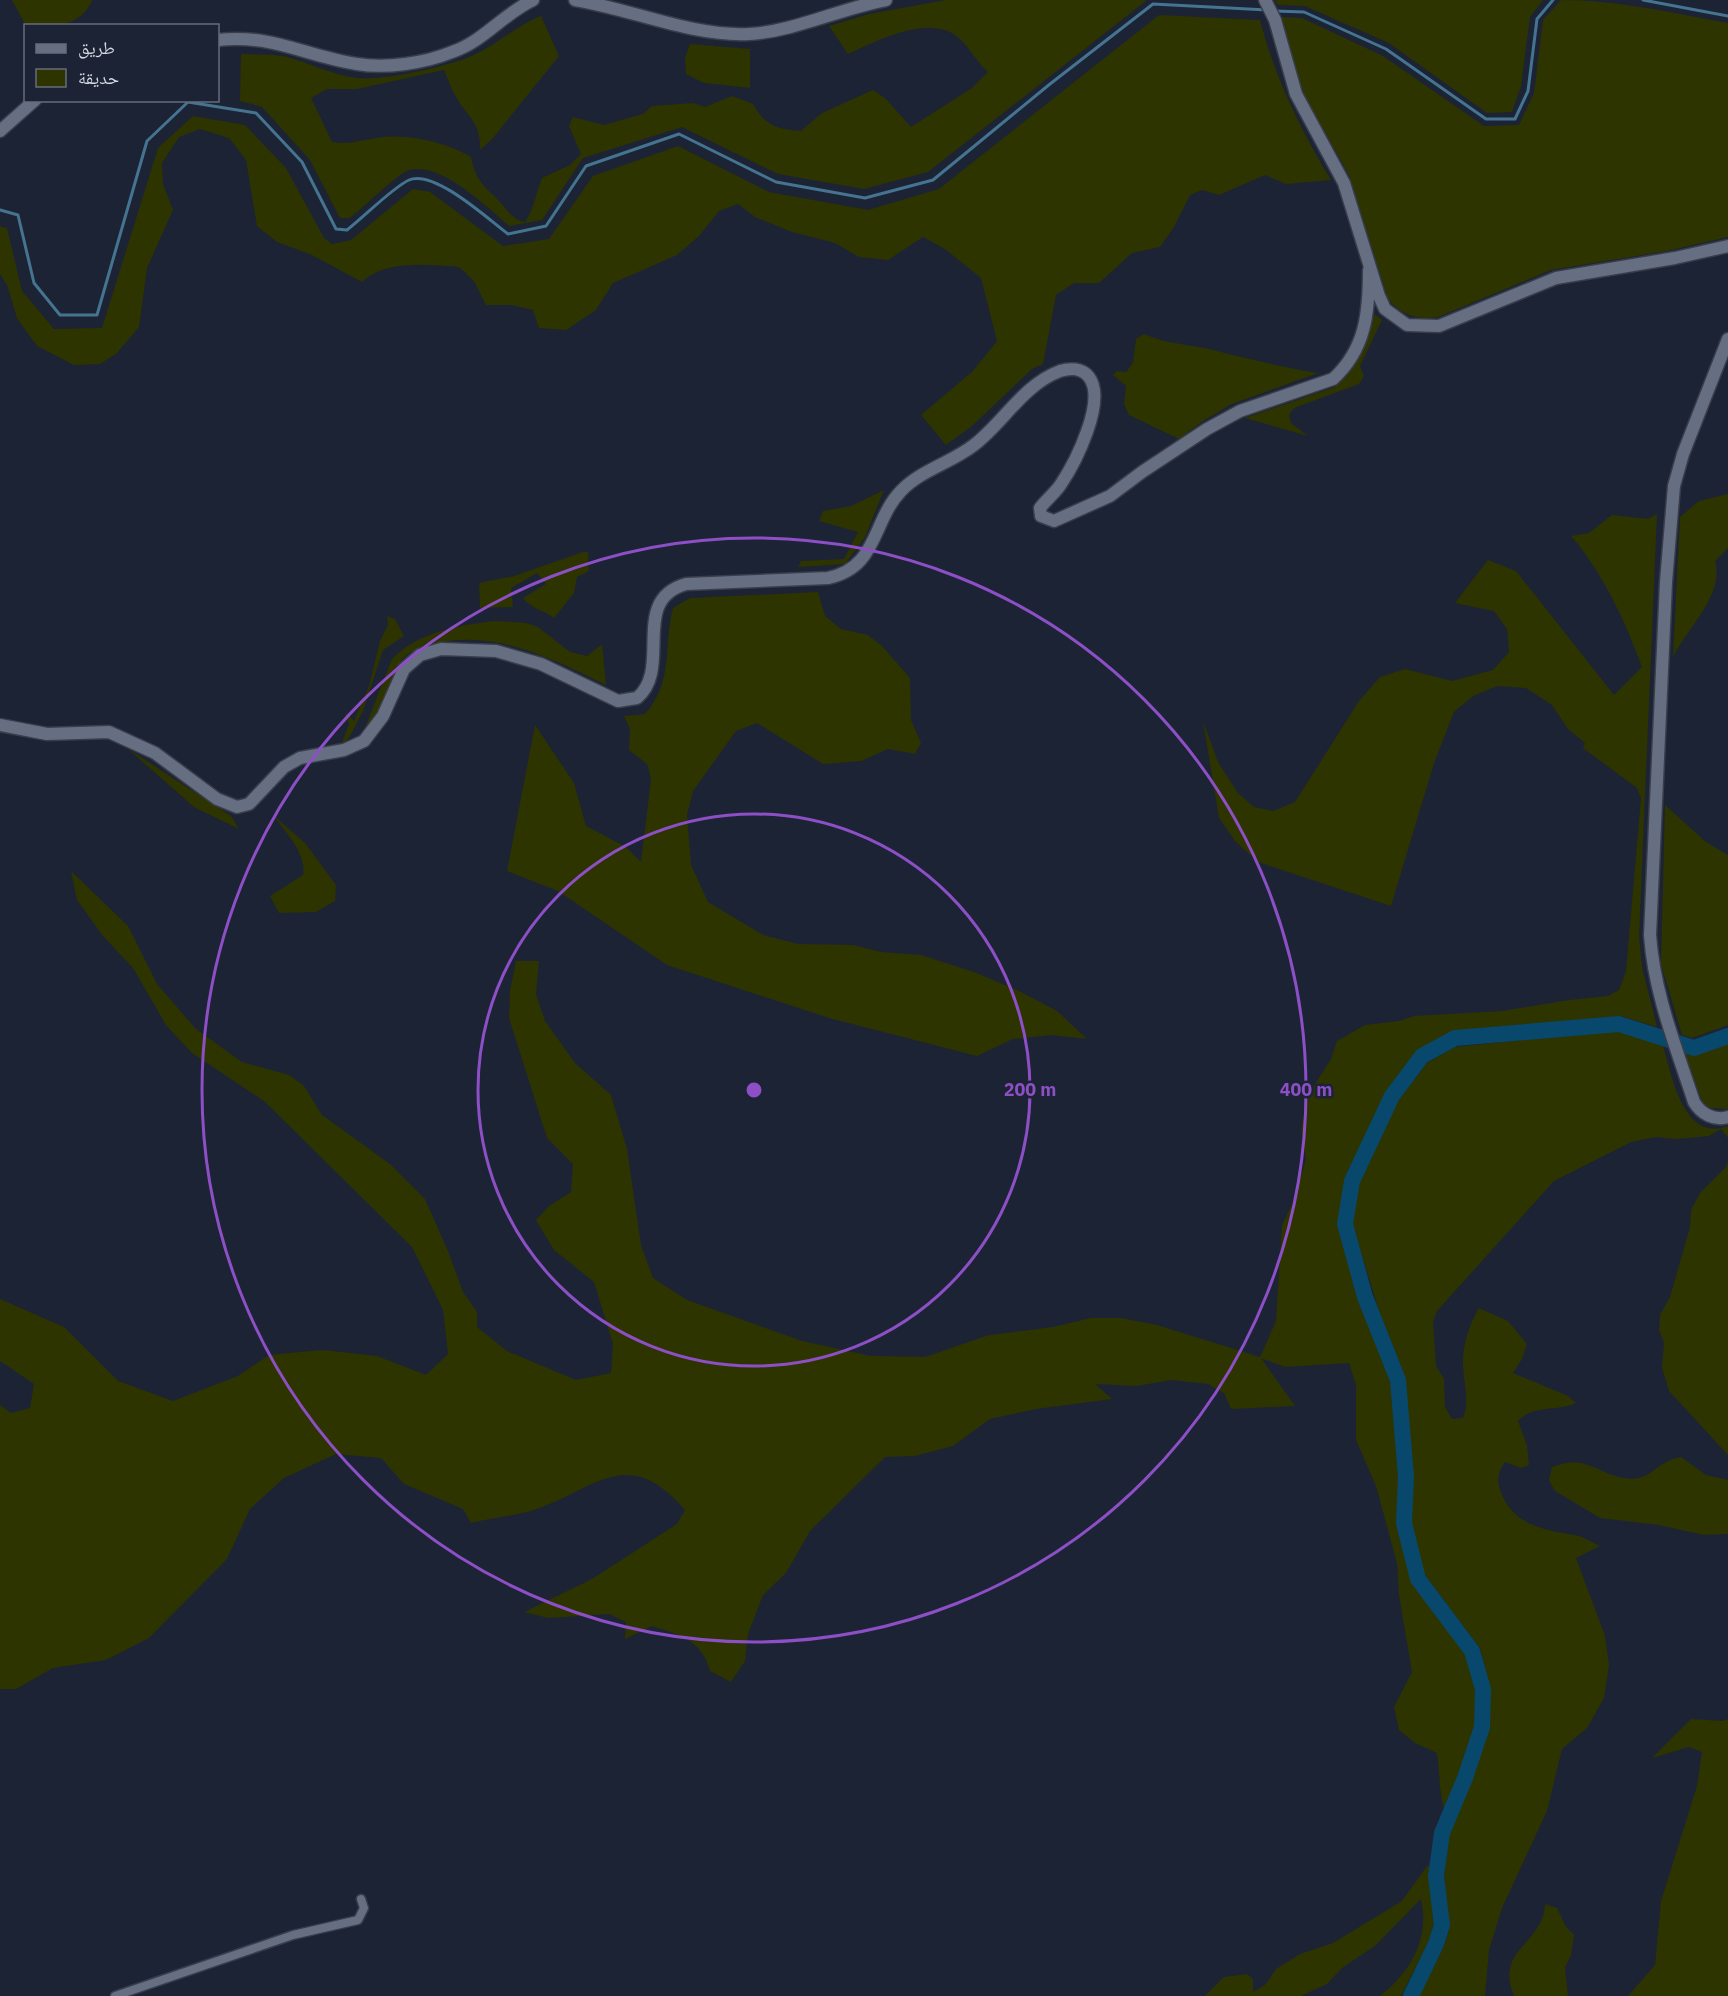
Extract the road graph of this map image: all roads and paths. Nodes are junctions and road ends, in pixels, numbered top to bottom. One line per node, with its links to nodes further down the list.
1 (533, 0): 5 (street)
2 (575, 0): 3 (street)
3 (886, 0)
4 (1265, 0): 9 (street)
5 (219, 40)
6 (33, 102): 7 (street)
7 (0, 131)
8 (1728, 246): 9 (street)
9 (1369, 270): 11 (street)
10 (1728, 339): 12 (street)
11 (0, 725)
12 (1728, 1117)
13 (361, 1899): 14 (street)
14 (115, 1996)

